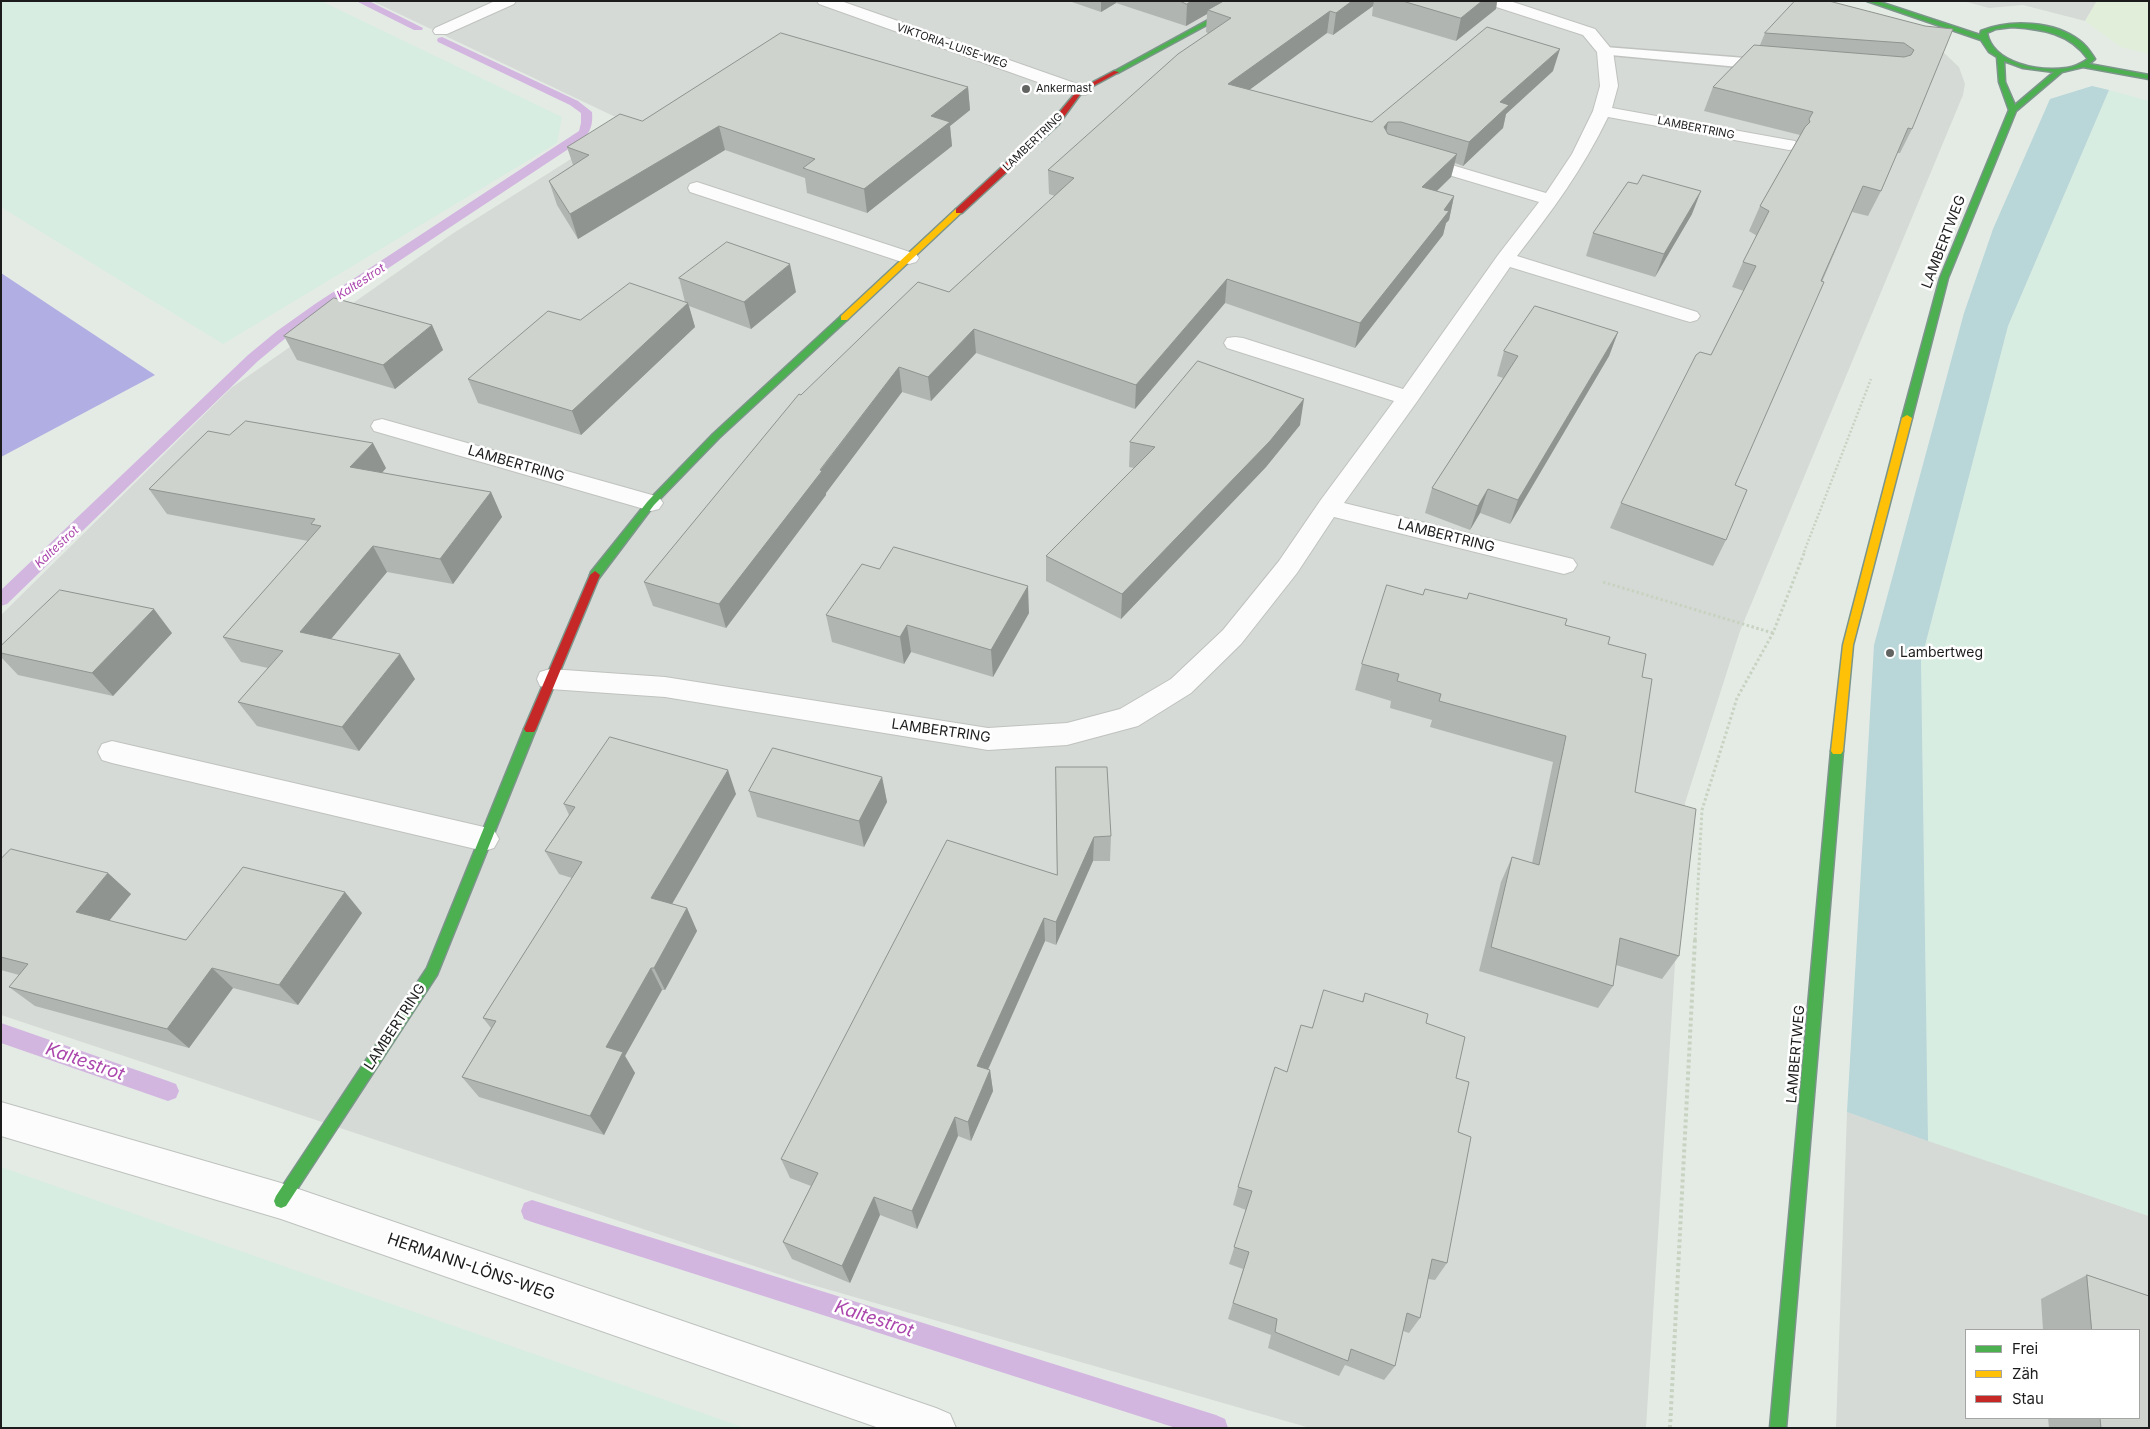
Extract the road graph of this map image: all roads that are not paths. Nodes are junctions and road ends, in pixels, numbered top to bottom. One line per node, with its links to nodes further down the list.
1 (508, 1): 10 (street)
2 (825, 1): 20 (street, VIKTORIA-LUISE-WEG)
3 (1248, 1): 20 (street, LAMBERTRING)
4 (1493, 1): 13 (street)
5 (1870, 1): 11 (street)
6 (1881, 1): 7 (street)
7 (1950, 16)
8 (1977, 22): 9 (street)
9 (1995, 27): 11 (street); 12 (street)
10 (441, 31)
11 (1982, 38): 15 (street)
12 (2088, 49): 14 (street); 17 (street)
13 (1605, 51): 16 (lane); 22 (street, LAMBERTRING)
14 (2105, 54)
15 (2000, 57): 18 (street); 21 (street)
16 (1784, 66)
17 (2086, 66): 18 (street); 19 (street)
18 (2060, 71): 21 (street, LAMBERTWEG)
19 (2149, 77)
20 (1080, 91): 27 (street, LAMBERTRING)
21 (2013, 110): 42 (street, LAMBERTWEG)
22 (1602, 111): 23 (street, LAMBERTRING); 26 (street, LAMBERTRING)
23 (1790, 146)
24 (1400, 154): 26 (street)
25 (696, 188): 27 (street)
26 (1551, 200): 28 (street, LAMBERTRING)
27 (909, 258): 33 (street, LAMBERTRING)
28 (1505, 259): 29 (street); 31 (street, LAMBERTRING)
29 (1690, 316)
30 (1235, 343): 31 (street)
31 (1408, 398): 34 (street, LAMBERTRING)
32 (382, 426): 33 (street, LAMBERTRING)
33 (651, 503): 36 (street, LAMBERTRING)
34 (1328, 507): 35 (street, LAMBERTRING); 36 (street, LAMBERTRING)
35 (1564, 565)
36 (550, 679): 38 (street, LAMBERTRING)
37 (112, 752): 38 (street)
38 (484, 839): 40 (street, LAMBERTRING)
39 (1, 1119): 40 (street, HERMANN-LÖNS-WEG)
40 (280, 1202): 41 (street, HERMANN-LÖNS-WEG)
41 (936, 1428)
42 (1778, 1428)

